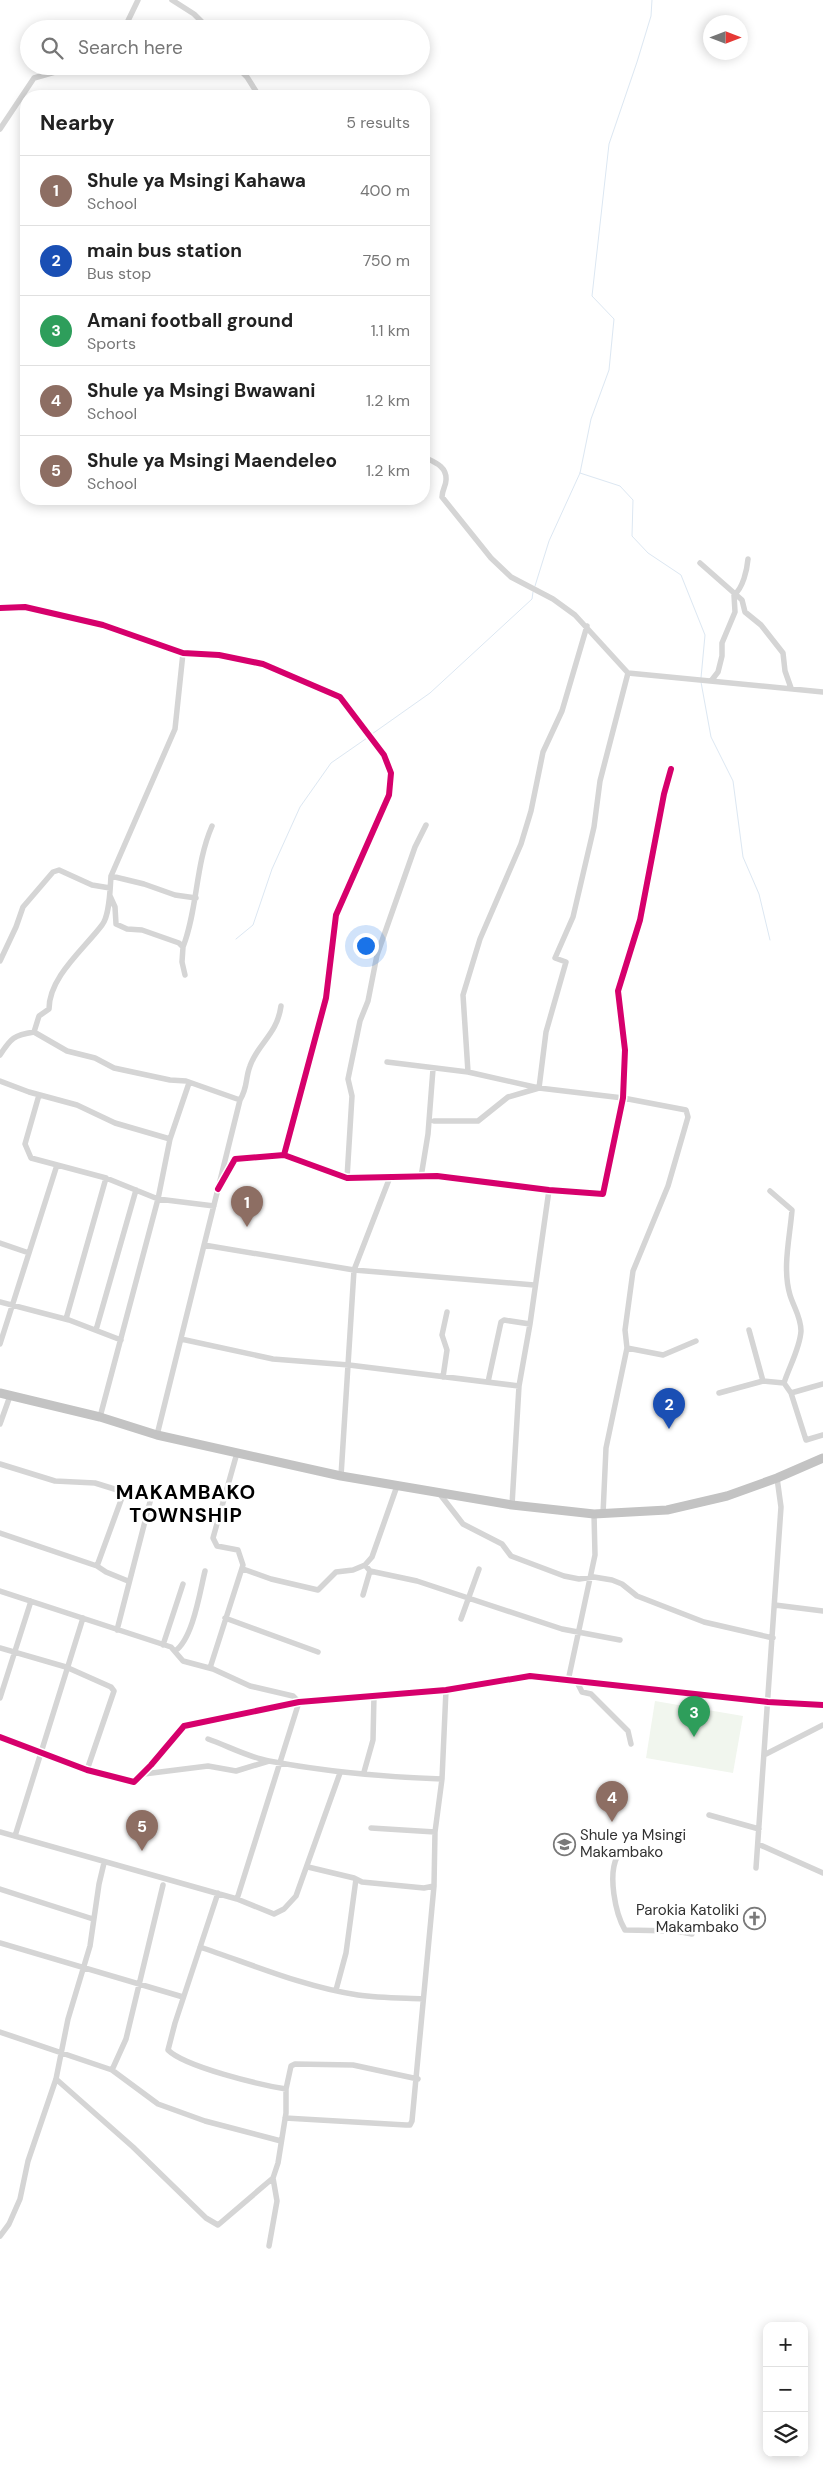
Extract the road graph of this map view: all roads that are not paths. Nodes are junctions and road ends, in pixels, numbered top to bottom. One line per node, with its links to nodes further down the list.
1 (138, 0): 3 (street)
2 (172, 0): 4 (street)
3 (128, 20)
4 (200, 20)
5 (44, 75): 7 (street)
6 (245, 75): 8 (street)
7 (26, 90)
8 (255, 90)
9 (20, 99): 10 (street)
10 (0, 129)
11 (430, 460): 16 (street)
12 (748, 559): 14 (street)
13 (700, 563): 14 (street)
14 (734, 595): 19 (street); 20 (street)
15 (0, 608): 17 (street)
16 (587, 626): 18 (street); 37 (street)
17 (183, 653): 25 (street); 46 (street)
18 (628, 673): 19 (street); 40 (street)
19 (711, 681): 20 (street)
20 (791, 688): 21 (street)
21 (823, 692)
22 (671, 769): 42 (street)
23 (426, 825): 51 (street)
24 (212, 826): 28 (street)
25 (111, 876): 26 (street); 28 (street)
26 (110, 888): 27 (street); 30 (street)
27 (110, 896): 29 (street); 33 (street)
28 (196, 898): 29 (street)
29 (183, 948): 31 (street)
30 (0, 961)
31 (185, 974)
32 (280, 1006): 43 (street)
33 (34, 1032): 34 (street); 39 (street)
34 (0, 1055)
35 (387, 1062): 36 (street)
36 (433, 1069): 37 (street); 49 (street)
37 (468, 1072): 40 (street)
38 (0, 1081): 41 (street)
39 (189, 1083): 43 (street); 45 (street)
40 (539, 1088): 42 (street); 44 (street)
41 (39, 1095): 45 (street); 47 (street)
42 (623, 1098): 54 (street); 74 (street)
43 (240, 1100): 52 (street)
44 (434, 1120)
45 (170, 1139): 56 (street)
46 (284, 1155): 51 (street); 52 (street)
47 (57, 1165): 50 (street); 60 (street)
48 (390, 1177): 49 (street); 51 (street); 61 (street)
49 (421, 1177): 54 (street)
50 (106, 1178): 53 (street); 66 (street)
51 (347, 1178)
52 (218, 1189): 57 (street)
53 (136, 1190): 56 (street); 68 (street)
54 (549, 1190): 62 (street)
55 (770, 1191): 79 (street)
56 (158, 1199): 57 (street); 71 (street)
57 (214, 1206): 59 (street)
58 (0, 1243): 60 (street)
59 (204, 1244): 61 (street); 70 (street)
60 (29, 1253): 64 (street)
61 (354, 1270): 62 (street); 75 (street)
62 (534, 1285): 67 (street)
63 (0, 1302): 64 (street)
64 (14, 1306): 66 (street); 73 (street)
65 (447, 1312): 76 (street)
66 (66, 1320): 68 (street)
67 (530, 1324): 78 (street); 81 (street)
68 (96, 1330): 71 (street)
69 (749, 1330): 77 (street)
70 (181, 1339): 75 (street); 88 (street)
71 (121, 1340): 86 (street)
72 (696, 1342): 74 (street)
73 (0, 1344)
74 (627, 1348): 99 (street)
75 (349, 1365): 76 (street); 93 (street)
76 (443, 1377): 78 (street)
77 (763, 1381): 79 (street); 83 (street)
78 (488, 1382): 81 (street)
79 (784, 1383): 84 (street)
80 (823, 1384): 84 (street)
81 (519, 1386): 98 (street)
82 (0, 1393): 85 (highway)
83 (720, 1393)
84 (791, 1393): 89 (street)
85 (10, 1396): 86 (highway); 87 (street)
86 (100, 1417): 88 (highway)
87 (0, 1424)
88 (157, 1435): 90 (highway)
89 (823, 1435)
90 (236, 1453): 93 (highway); 103 (street)
91 (823, 1458): 94 (highway)
92 (0, 1464): 96 (street)
93 (341, 1476): 95 (highway)
94 (777, 1478): 99 (highway); 114 (street)
95 (397, 1486): 97 (highway); 101 (street)
96 (124, 1492): 102 (street); 108 (street)
97 (439, 1493): 98 (highway); 107 (street)
98 (512, 1505): 99 (highway)
99 (599, 1514): 107 (street)
100 (0, 1533): 102 (street)
101 (365, 1565): 103 (street); 106 (street)
102 (97, 1566): 108 (street)
103 (242, 1569): 117 (street)
104 (479, 1569): 112 (street)
105 (205, 1571): 125 (street)
106 (370, 1571): 111 (street); 112 (street)
107 (591, 1578): 120 (street); 121 (street)
108 (128, 1581): 119 (street)
109 (183, 1584): 123 (street)
110 (0, 1591): 113 (street)
111 (362, 1595)
112 (469, 1599): 118 (street); 120 (street)
113 (31, 1601): 116 (street); 126 (street)
114 (775, 1605): 115 (street); 121 (street)
115 (823, 1611)
116 (83, 1618): 119 (street); 128 (street)
117 (224, 1618): 127 (street); 129 (street)
118 (462, 1618)
119 (118, 1630): 123 (street)
120 (579, 1631): 122 (street); 130 (street)
121 (773, 1638): 136 (street)
122 (620, 1640)
123 (163, 1645): 125 (street)
124 (0, 1648): 126 (street)
125 (175, 1651): 129 (street)
126 (14, 1652): 128 (street); 134 (street)
127 (318, 1652)
128 (66, 1667): 142 (street); 146 (street)
129 (210, 1668): 135 (street)
130 (568, 1681): 131 (street); 132 (street)
131 (577, 1682): 136 (street); 141 (street)
132 (446, 1690): 133 (street); 150 (street)
133 (374, 1696): 135 (street); 147 (street)
134 (0, 1698)
135 (299, 1702): 145 (street); 149 (street)
136 (768, 1702): 137 (street); 143 (street)
137 (823, 1705)
138 (823, 1725): 143 (street)
139 (0, 1736): 142 (street)
140 (208, 1739): 144 (street)
141 (631, 1744)
142 (41, 1751): 146 (street); 156 (street)
143 (766, 1754): 153 (street)
144 (269, 1761): 145 (street); 149 (street)
145 (282, 1762): 148 (street); 168 (street)
146 (87, 1770): 149 (street)
147 (364, 1772): 148 (street); 150 (street)
148 (340, 1773): 160 (street)
149 (142, 1774)
150 (442, 1779): 155 (street)
151 (709, 1815): 153 (street)
152 (371, 1828): 155 (street)
153 (759, 1829): 157 (street)
154 (0, 1832): 156 (street)
155 (435, 1832): 165 (street)
156 (15, 1836): 159 (street)
157 (758, 1844): 161 (street); 162 (street)
158 (617, 1857): 170 (street)
159 (104, 1863): 167 (street); 169 (street)
160 (308, 1867): 163 (street); 168 (street)
161 (756, 1868)
162 (823, 1873)
163 (356, 1879): 165 (street); 175 (street)
164 (162, 1886): 174 (street)
165 (434, 1886): 177 (street)
166 (0, 1889): 169 (street)
167 (218, 1893): 168 (street); 172 (street)
168 (237, 1900)
169 (93, 1919): 173 (street)
170 (692, 1934)
171 (0, 1943): 173 (street)
172 (200, 1947): 175 (street); 176 (street)
173 (84, 1969): 174 (street); 179 (street)
174 (139, 1984): 176 (street); 180 (street)
175 (336, 1990): 177 (street)
176 (183, 1997): 183 (street)
177 (423, 1999): 182 (street)
178 (0, 2032): 179 (street)
179 (61, 2053): 180 (street); 181 (street)
180 (112, 2070): 185 (street)
181 (56, 2079): 186 (street); 187 (street)
182 (418, 2079): 183 (street); 184 (street)
183 (286, 2089): 184 (street)
184 (286, 2118): 185 (street)
185 (281, 2141): 186 (street)
186 (273, 2178): 188 (street)
187 (0, 2236)
188 (269, 2246)

